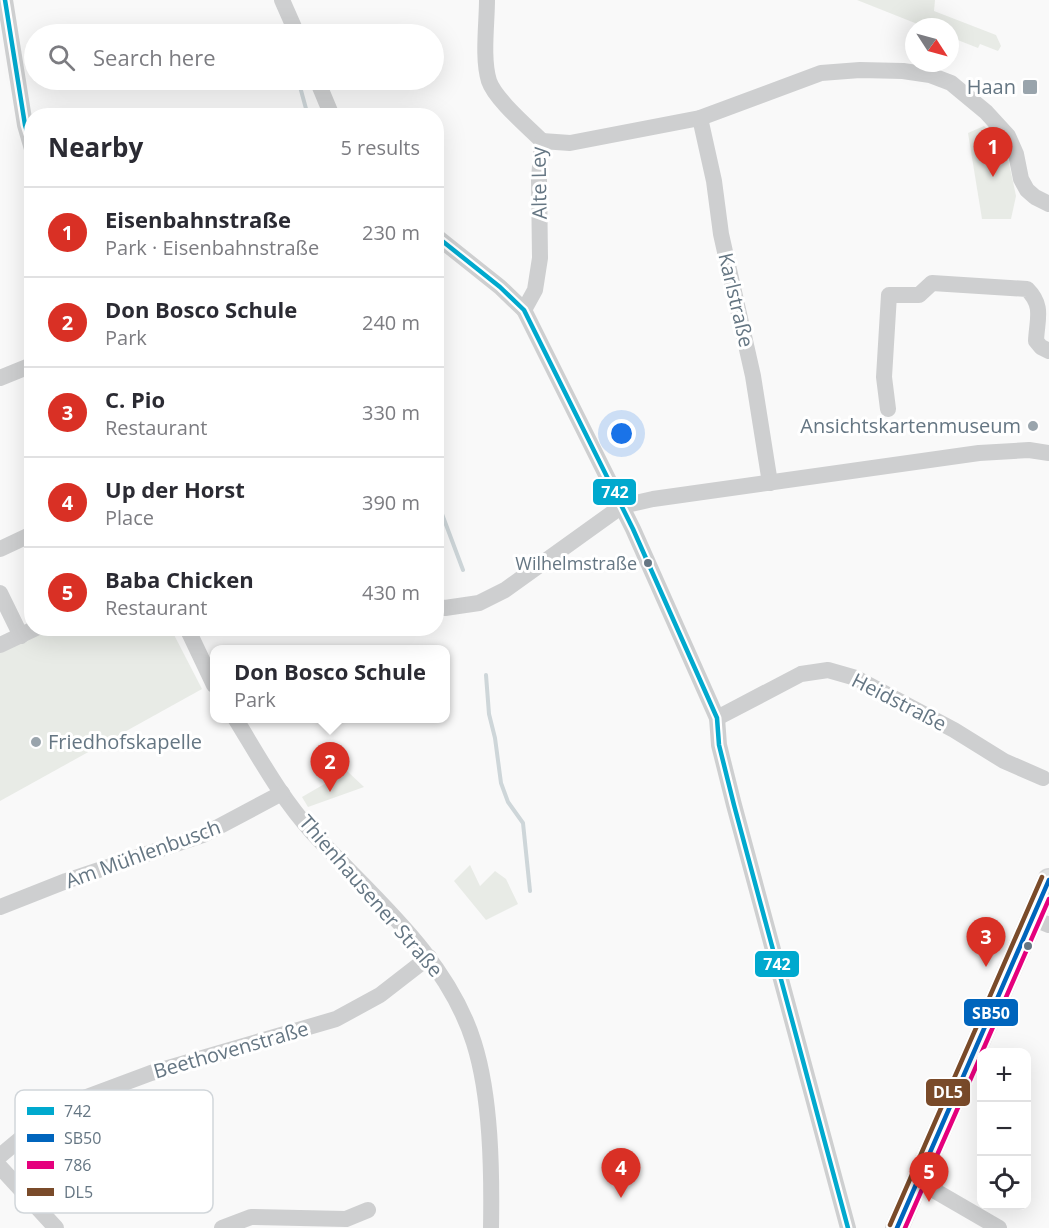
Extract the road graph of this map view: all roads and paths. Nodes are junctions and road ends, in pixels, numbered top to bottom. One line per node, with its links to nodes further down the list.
1 (5, 0): 8 (street)
2 (282, 0): 4 (street)
3 (487, 0): 9 (street, Alte Ley)
4 (293, 24)
5 (321, 90): 6 (street)
6 (329, 108)
7 (700, 118): 9 (street); 10 (street); 18 (street, Karlstraße)
8 (24, 119)
9 (542, 141): 12 (street, Alte Ley)
10 (1049, 204)
11 (444, 242): 12 (street)
12 (524, 310): 19 (street)
13 (1049, 351): 16 (street)
14 (24, 368): 15 (street)
15 (0, 378)
16 (888, 409)
17 (1049, 453): 18 (street)
18 (770, 483): 19 (street)
19 (622, 506): 23 (street); 29 (street)
20 (24, 538): 21 (street)
21 (0, 549)
22 (0, 594): 24 (street)
23 (444, 608)
24 (24, 627)
25 (24, 634): 27 (street)
26 (191, 636): 28 (street)
27 (0, 645)
28 (210, 677)
29 (717, 718): 31 (street, Heidstraße); 48 (street)
30 (238, 723): 32 (street, Thienhausener Straße)
31 (1043, 778)
32 (282, 793): 34 (street, Am Mühlenbusch); 36 (street, Thienhausener Straße)
33 (1049, 880): 35 (main road)
34 (0, 907)
35 (1040, 922): 41 (main road)
36 (429, 957): 37 (street, Beethovenstraße); 47 (street, Thienhausener Straße)
37 (104, 1090)
38 (15, 1143): 39 (street, Beethovenstraße)
39 (0, 1156)
40 (0, 1167): 42 (street)
41 (918, 1181): 49 (main road); 50 (street)
42 (15, 1183)
43 (368, 1210): 46 (street)
44 (42, 1213): 45 (street)
45 (56, 1228)
46 (222, 1228)
47 (491, 1228)
48 (848, 1228)
49 (897, 1228)
50 (999, 1228)

